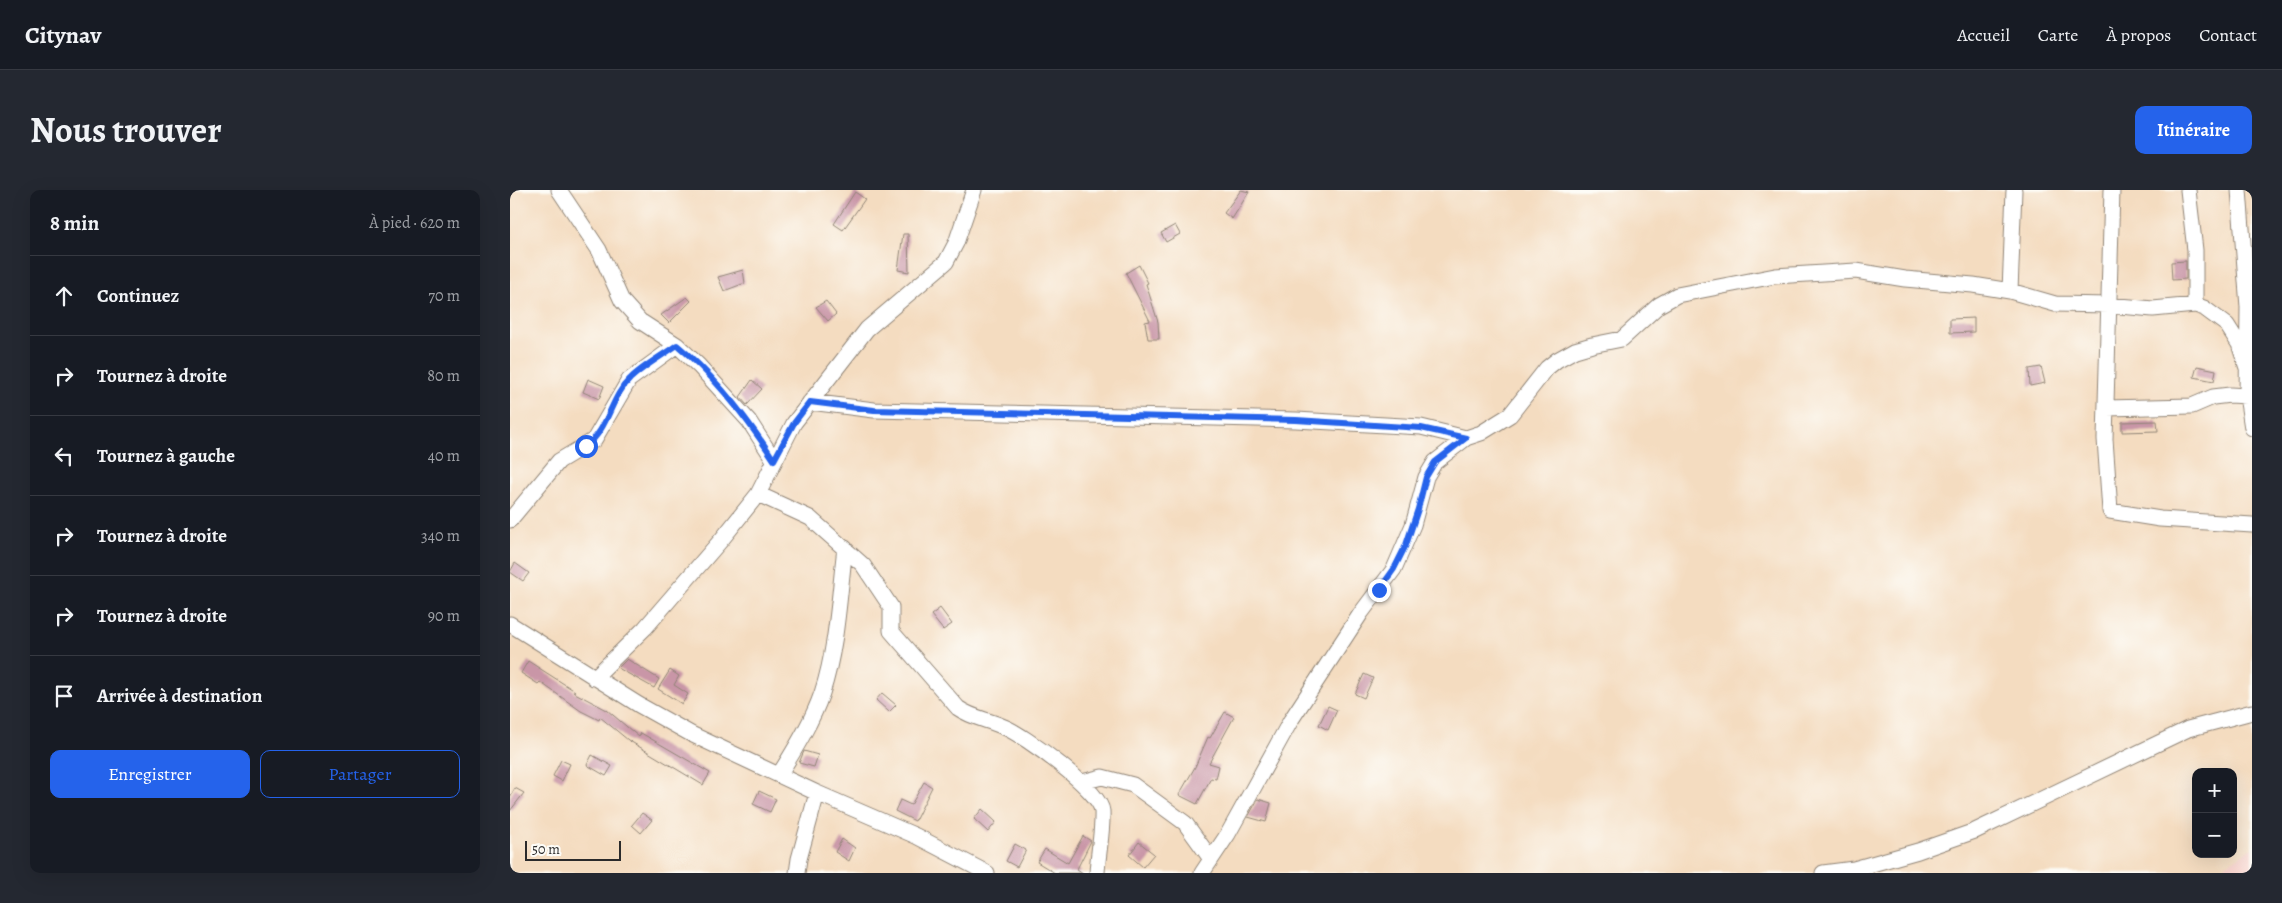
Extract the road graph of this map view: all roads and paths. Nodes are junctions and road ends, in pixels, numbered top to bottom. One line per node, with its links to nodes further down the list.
1 (559, 190): 11 (street)
2 (974, 190): 14 (street)
3 (2014, 190): 7 (street)
4 (2112, 190): 9 (street)
5 (2188, 190): 10 (street)
6 (2240, 190): 8 (street)
7 (2010, 291): 9 (street); 17 (street)
8 (2250, 298): 12 (street)
9 (2109, 305): 10 (street); 15 (street)
10 (2195, 305): 12 (street)
11 (677, 345): 18 (street); 20 (street)
12 (2248, 371): 13 (street)
13 (2247, 396): 15 (street); 16 (street)
14 (810, 402): 17 (street); 18 (street)
15 (2106, 408): 21 (street)
16 (2252, 428)
17 (1466, 438): 29 (street)
18 (774, 460): 19 (street)
19 (758, 494): 22 (street); 24 (street)
20 (510, 520)
21 (2252, 525)
22 (845, 548): 26 (street); 27 (street)
23 (510, 624): 24 (street)
24 (594, 678): 26 (street)
25 (2252, 712): 34 (street)
26 (779, 775): 28 (street)
27 (1082, 782): 29 (street); 32 (street)
28 (817, 793): 30 (street); 31 (street)
29 (1211, 859): 33 (street)
30 (797, 873)
31 (987, 873)
32 (1097, 873)
33 (1202, 873)
34 (1823, 873)

